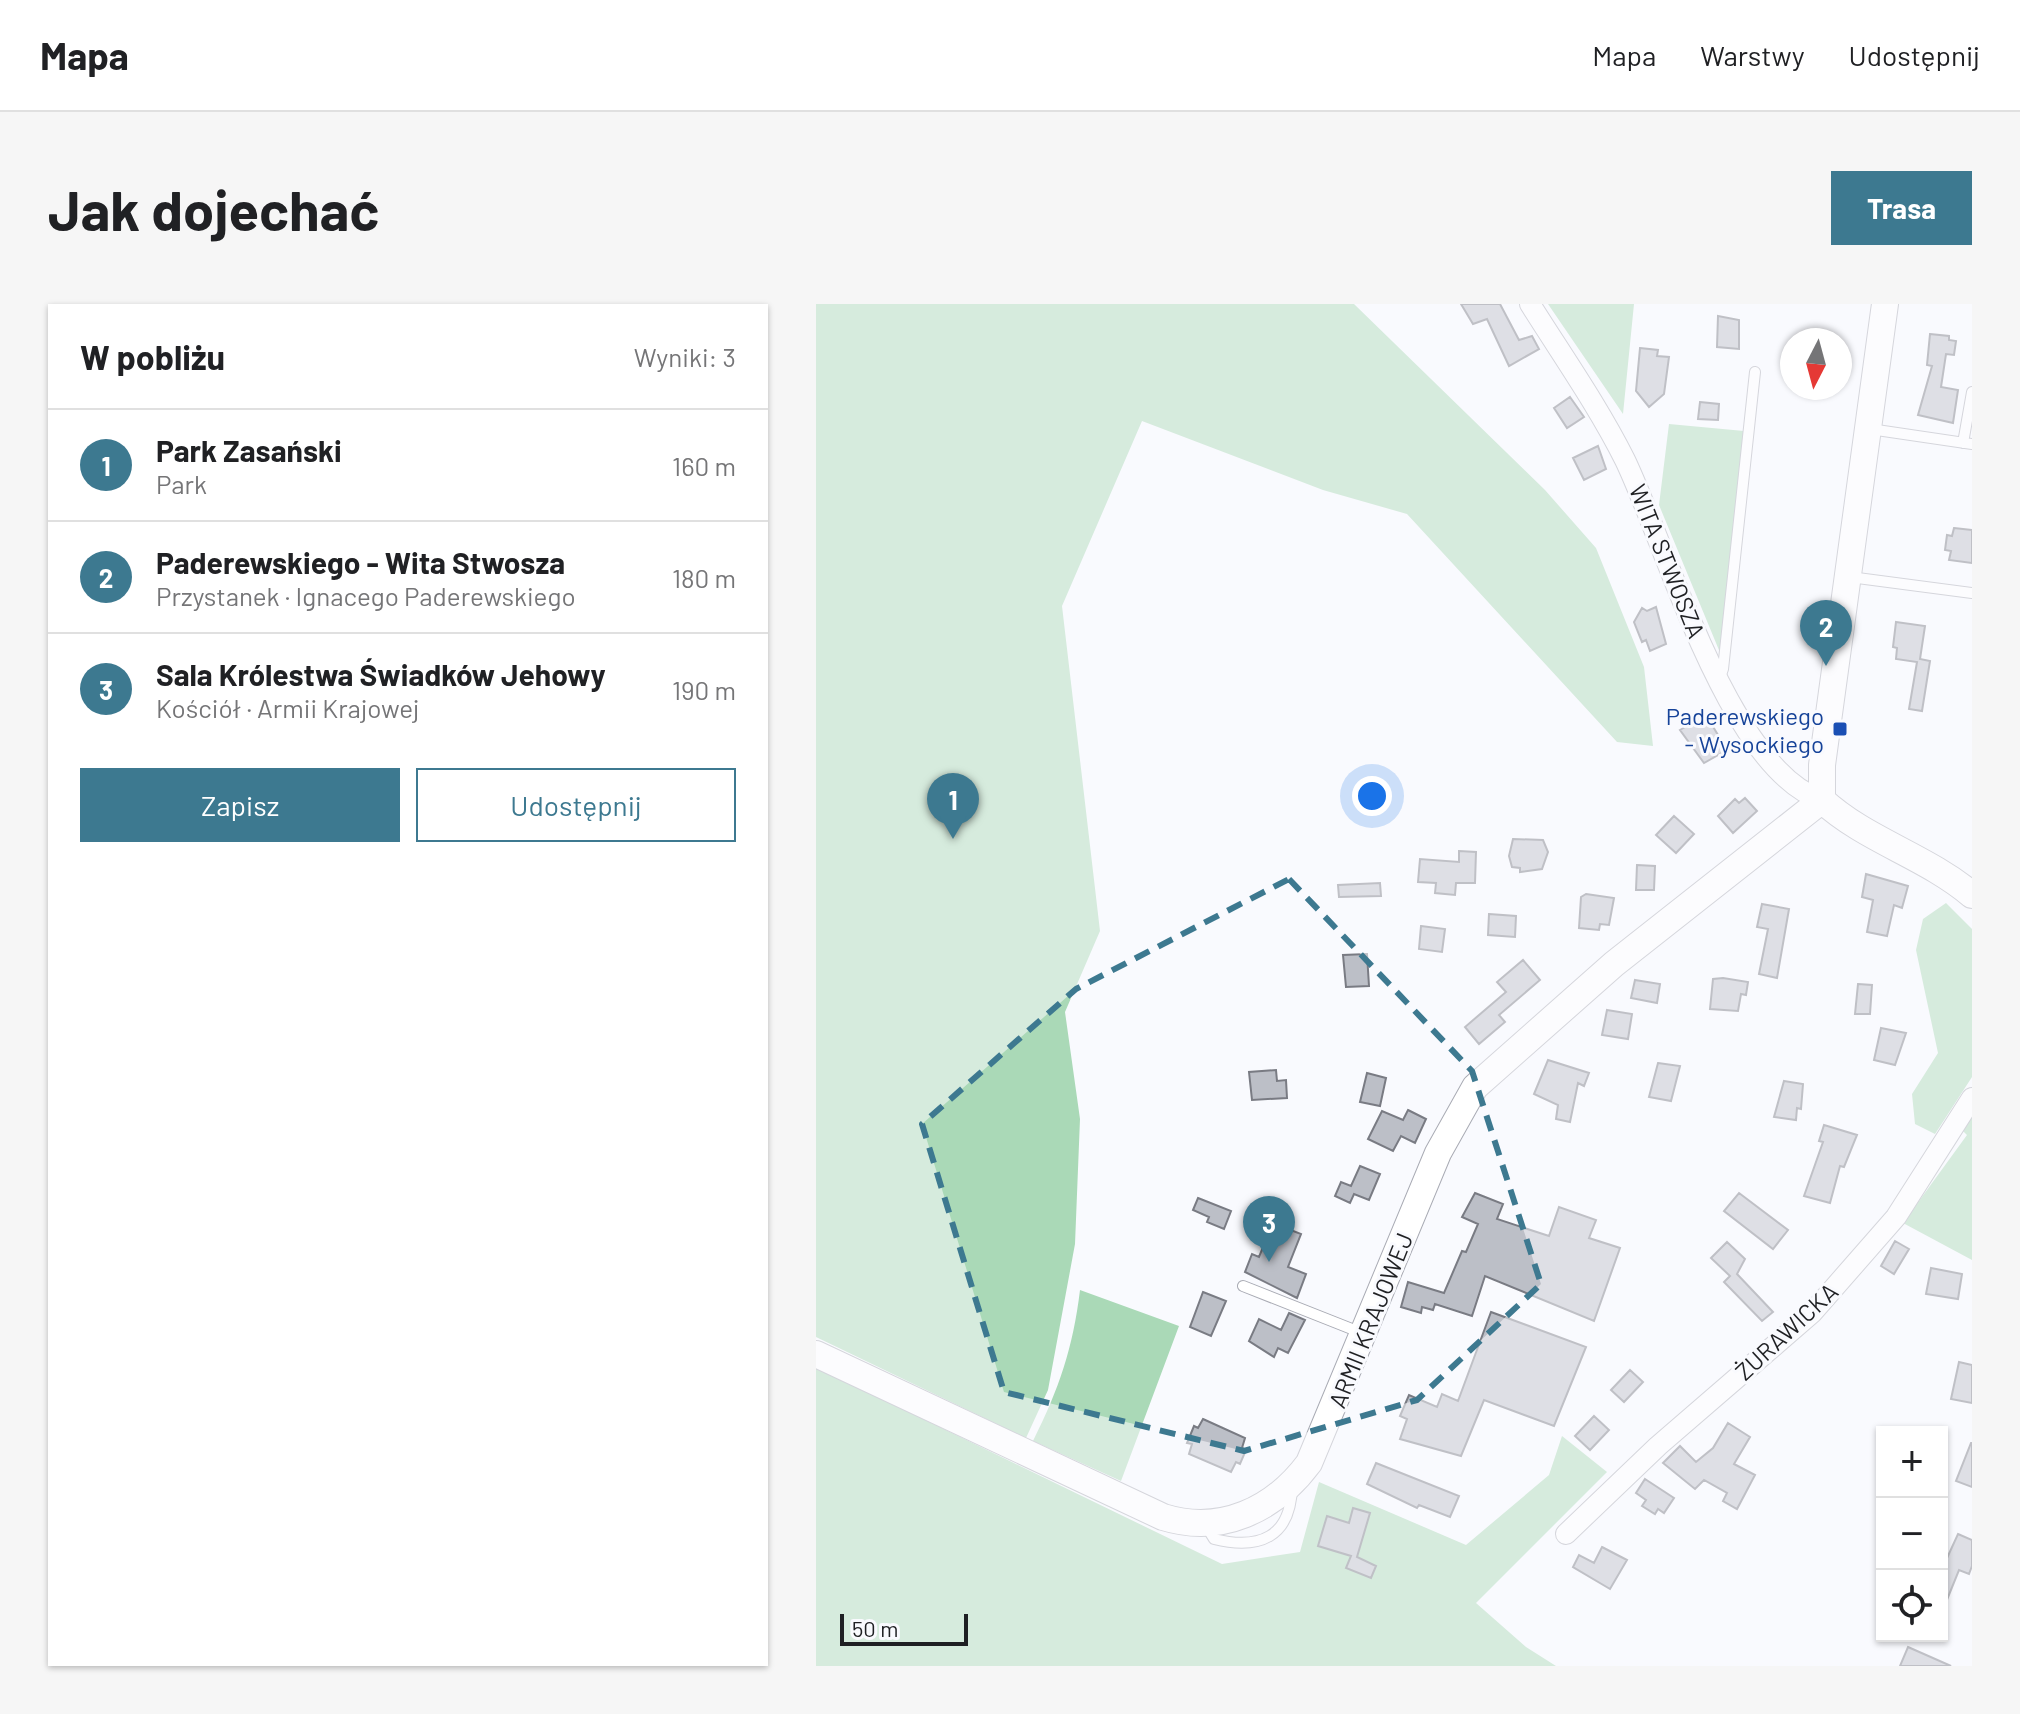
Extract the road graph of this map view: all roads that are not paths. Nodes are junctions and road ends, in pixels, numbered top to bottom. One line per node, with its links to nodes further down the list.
1 (1530, 304): 9 (street, WITA STWOSZA)
2 (1885, 304): 5 (street)
3 (1755, 372): 9 (lane)
4 (1972, 392): 6 (lane)
5 (1868, 428): 6 (lane); 7 (street)
6 (1968, 443)
7 (1848, 576): 8 (lane); 10 (street)
8 (1972, 593)
9 (1718, 682): 10 (street, WITA STWOSZA)
10 (1822, 800): 11 (street); 14 (street, ARMII KRAJOWEJ)
11 (1970, 891)
12 (1972, 1098): 16 (street, ŻURAWICKA)
13 (1243, 1286): 14 (lane)
14 (1364, 1334): 15 (street, ARMII KRAJOWEJ)
15 (816, 1354)
16 (1566, 1534)

